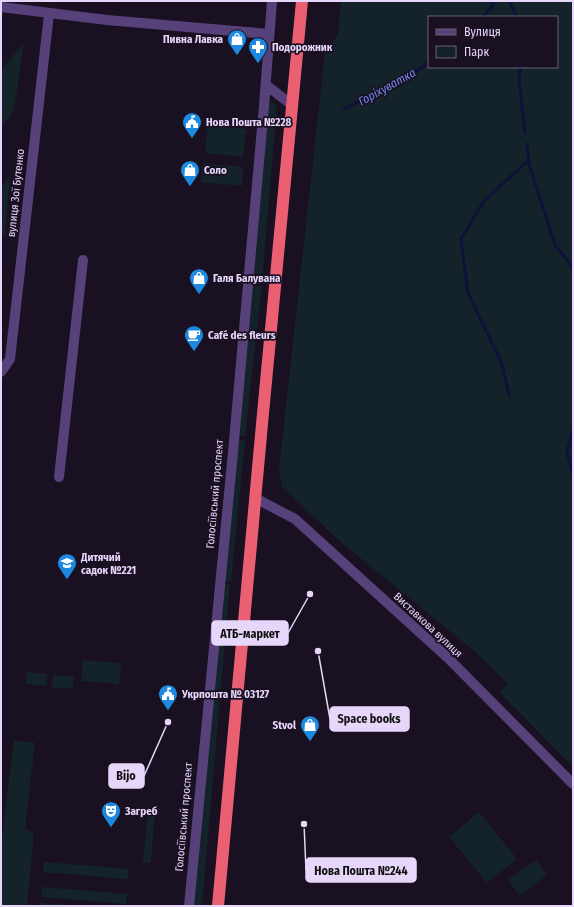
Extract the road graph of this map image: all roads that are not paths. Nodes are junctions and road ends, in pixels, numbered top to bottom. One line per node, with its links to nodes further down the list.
1 (272, 1): 5 (street, Голосіївський проспект)
2 (302, 1): 7 (highway)
3 (1, 7): 4 (street)
4 (49, 14): 5 (street); 9 (street, вулиця Зої Бутенко)
5 (269, 34): 6 (street, Голосіївський проспект)
6 (266, 85): 7 (street); 13 (street, Голосіївський проспект)
7 (292, 105): 11 (highway)
8 (83, 260): 10 (street)
9 (1, 372)
10 (59, 477)
11 (255, 498): 12 (street, Виставкова вулиця); 14 (highway)
12 (573, 784)
13 (189, 906)
14 (218, 906)

